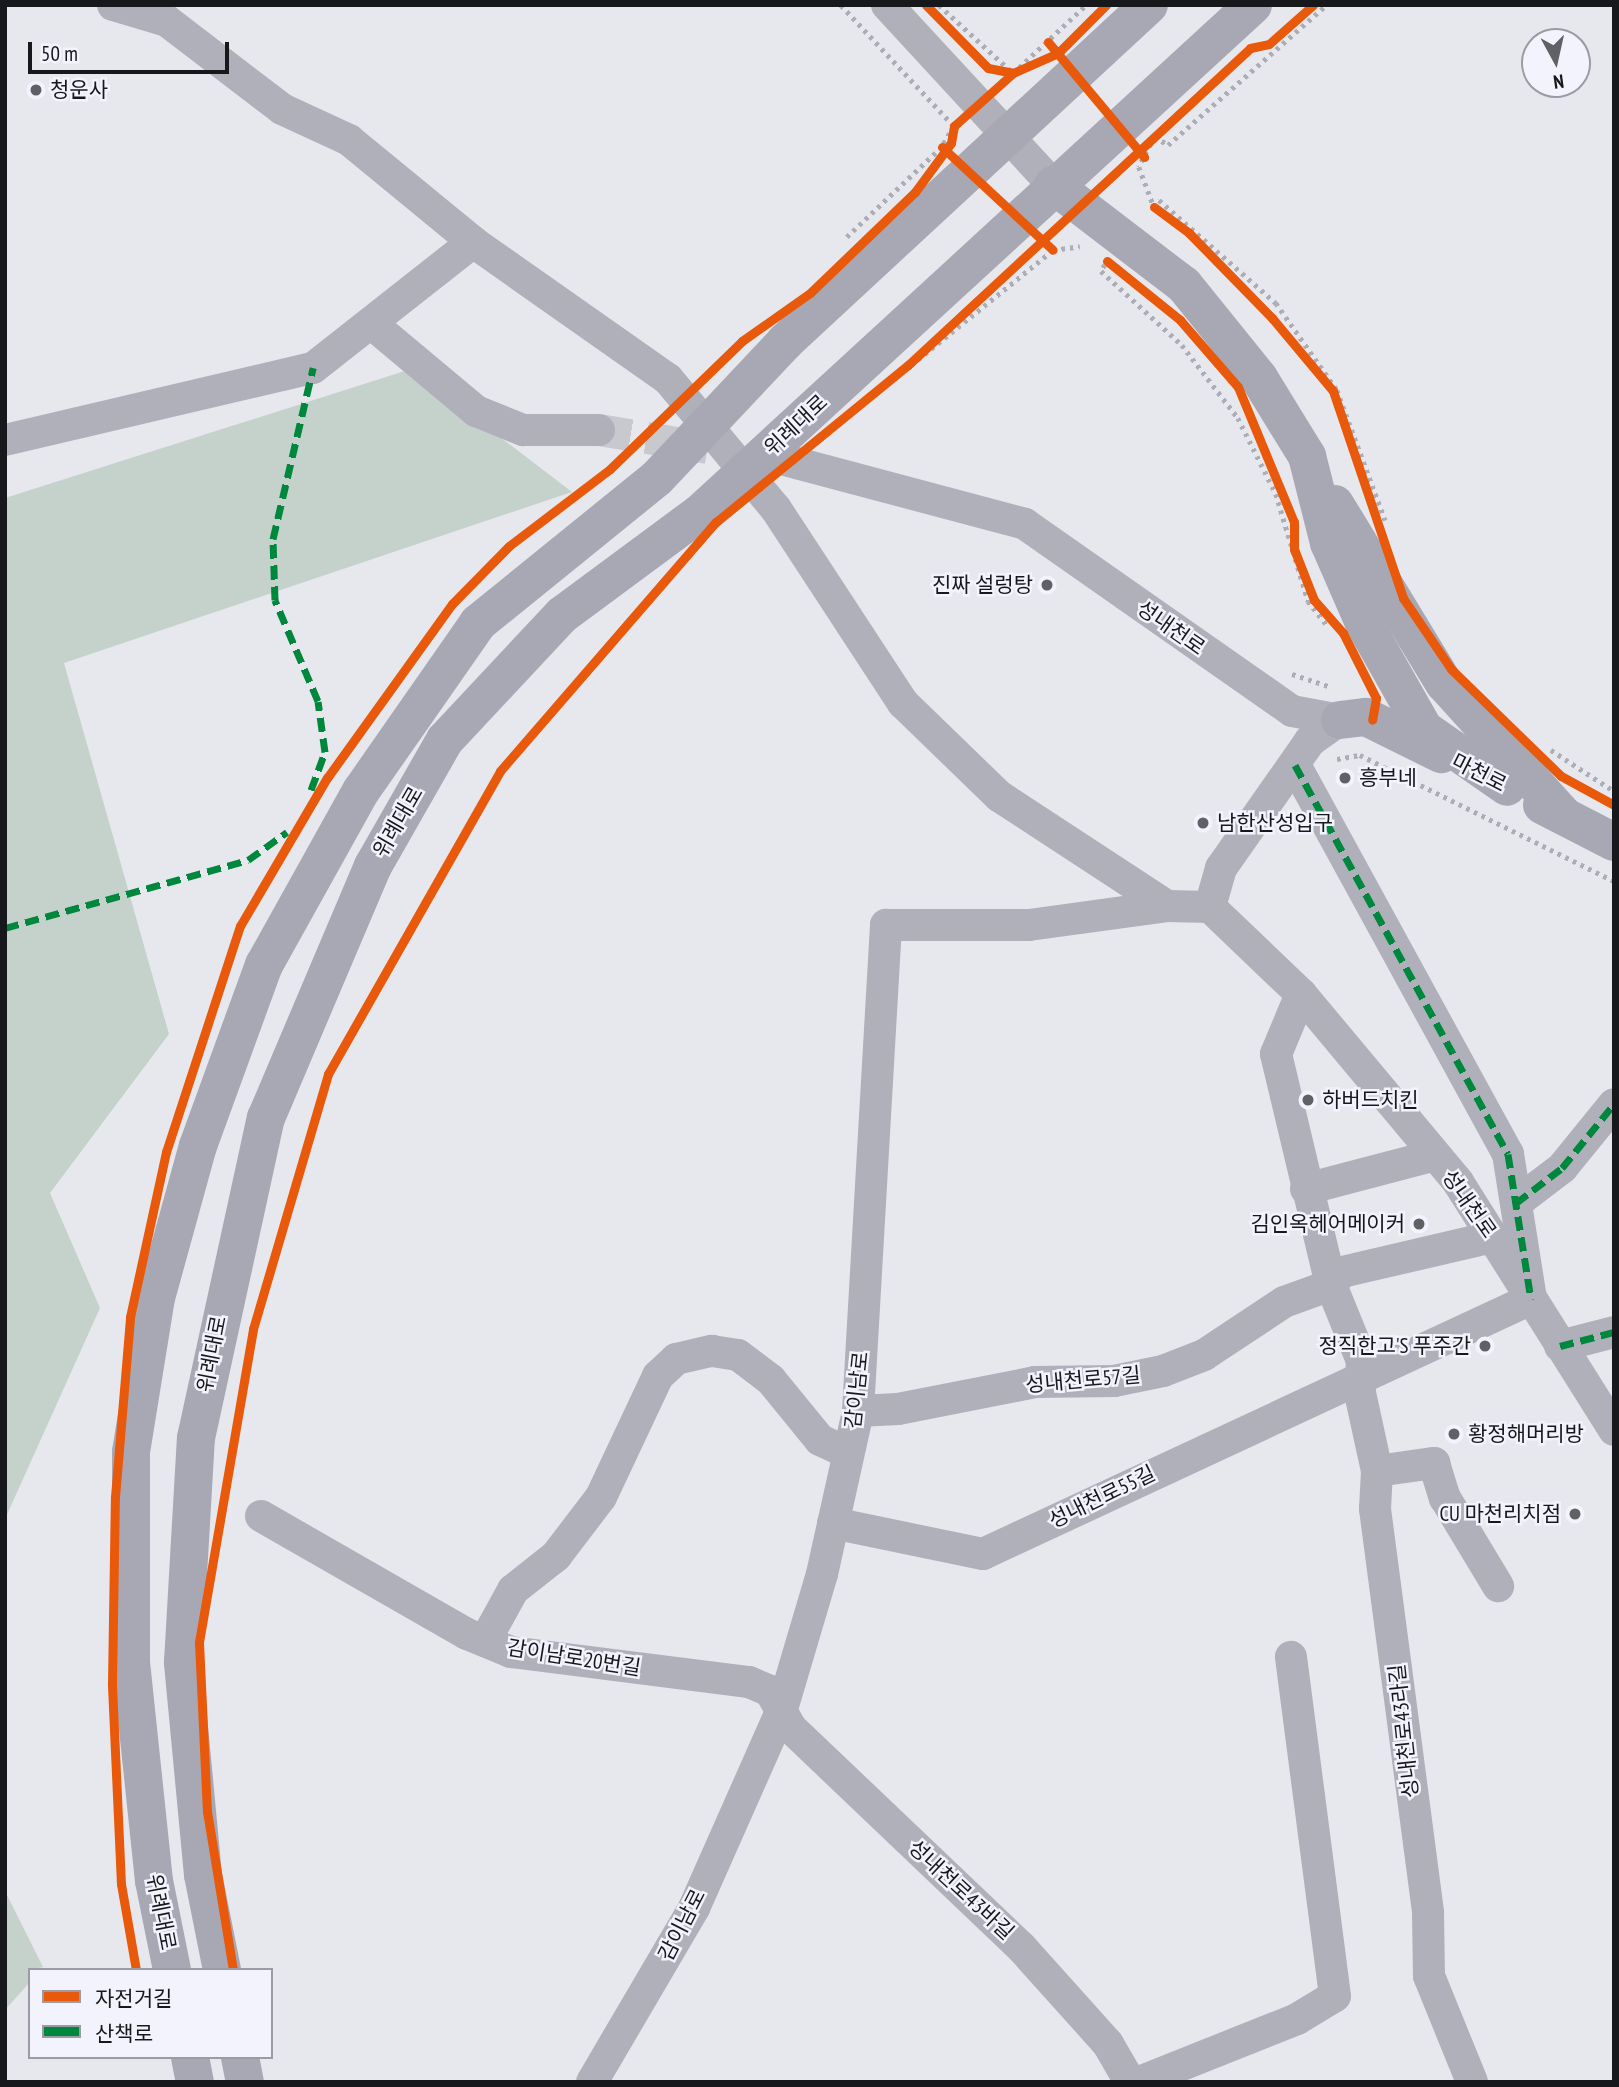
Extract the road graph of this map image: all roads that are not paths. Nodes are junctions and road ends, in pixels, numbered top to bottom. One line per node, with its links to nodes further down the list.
1 (113, 5): 7 (street)
2 (887, 5): 5 (street)
3 (1149, 5): 5 (main road, 위례대로)
4 (1253, 5): 6 (main road, 위례대로)
5 (1006, 135): 6 (street); 41 (main road, 위례대로)
6 (1067, 196): 11 (main road); 42 (main road, 위례대로)
7 (473, 242): 8 (street); 18 (street)
8 (372, 324): 9 (street); 10 (street)
9 (598, 430)
10 (5, 440)
11 (1307, 456): 15 (main road); 16 (main road)
12 (785, 460): 13 (street, 성내천로)
13 (1341, 706): 14 (street); 15 (main road, 마천로)
14 (1300, 774): 19 (street); 24 (street)
15 (1507, 787): 16 (main road, 마천로)
16 (1578, 805): 17 (main road, 마천로)
17 (1614, 842)
18 (1167, 906): 19 (street); 31 (street, 감이남로)
19 (1210, 906): 20 (street, 성내천로)
20 (1301, 994): 22 (street, 성내천로); 23 (street)
21 (1614, 1104): 24 (street)
22 (1432, 1156): 23 (street); 25 (street, 성내천로)
23 (1306, 1189): 26 (street)
24 (1516, 1203): 27 (street)
25 (1493, 1237): 26 (street, 성내천로57길); 27 (street, 성내천로)
26 (1331, 1285): 30 (street); 31 (street, 성내천로57길)
27 (1531, 1299): 29 (street, 성내천로); 30 (street, 성내천로55길)
28 (1614, 1332): 29 (street)
29 (1560, 1346): 32 (street, 성내천로)
30 (1360, 1374): 34 (street, 성내천로43라길); 36 (street, 성내천로55길)
31 (858, 1411): 33 (street, 감이남로)
32 (1614, 1430)
33 (848, 1453): 36 (street, 감이남로); 38 (street)
34 (1377, 1471): 37 (street); 50 (street, 성내천로43라길)
35 (261, 1517): 38 (street, 감이남로20번길)
36 (833, 1523): 40 (street, 감이남로)
37 (1498, 1586)
38 (485, 1641): 40 (street, 감이남로20번길)
39 (1292, 1657): 49 (street)
40 (782, 1709): 47 (street, 감이남로); 48 (street, 성내천로43바길)
41 (172, 1968)
42 (222, 1968)
43 (190, 2059): 45 (main road)
44 (240, 2059): 46 (main road)
45 (195, 2082)
46 (245, 2082)
47 (592, 2082)
48 (1130, 2082)
49 (1139, 2082)
50 (1472, 2082)

